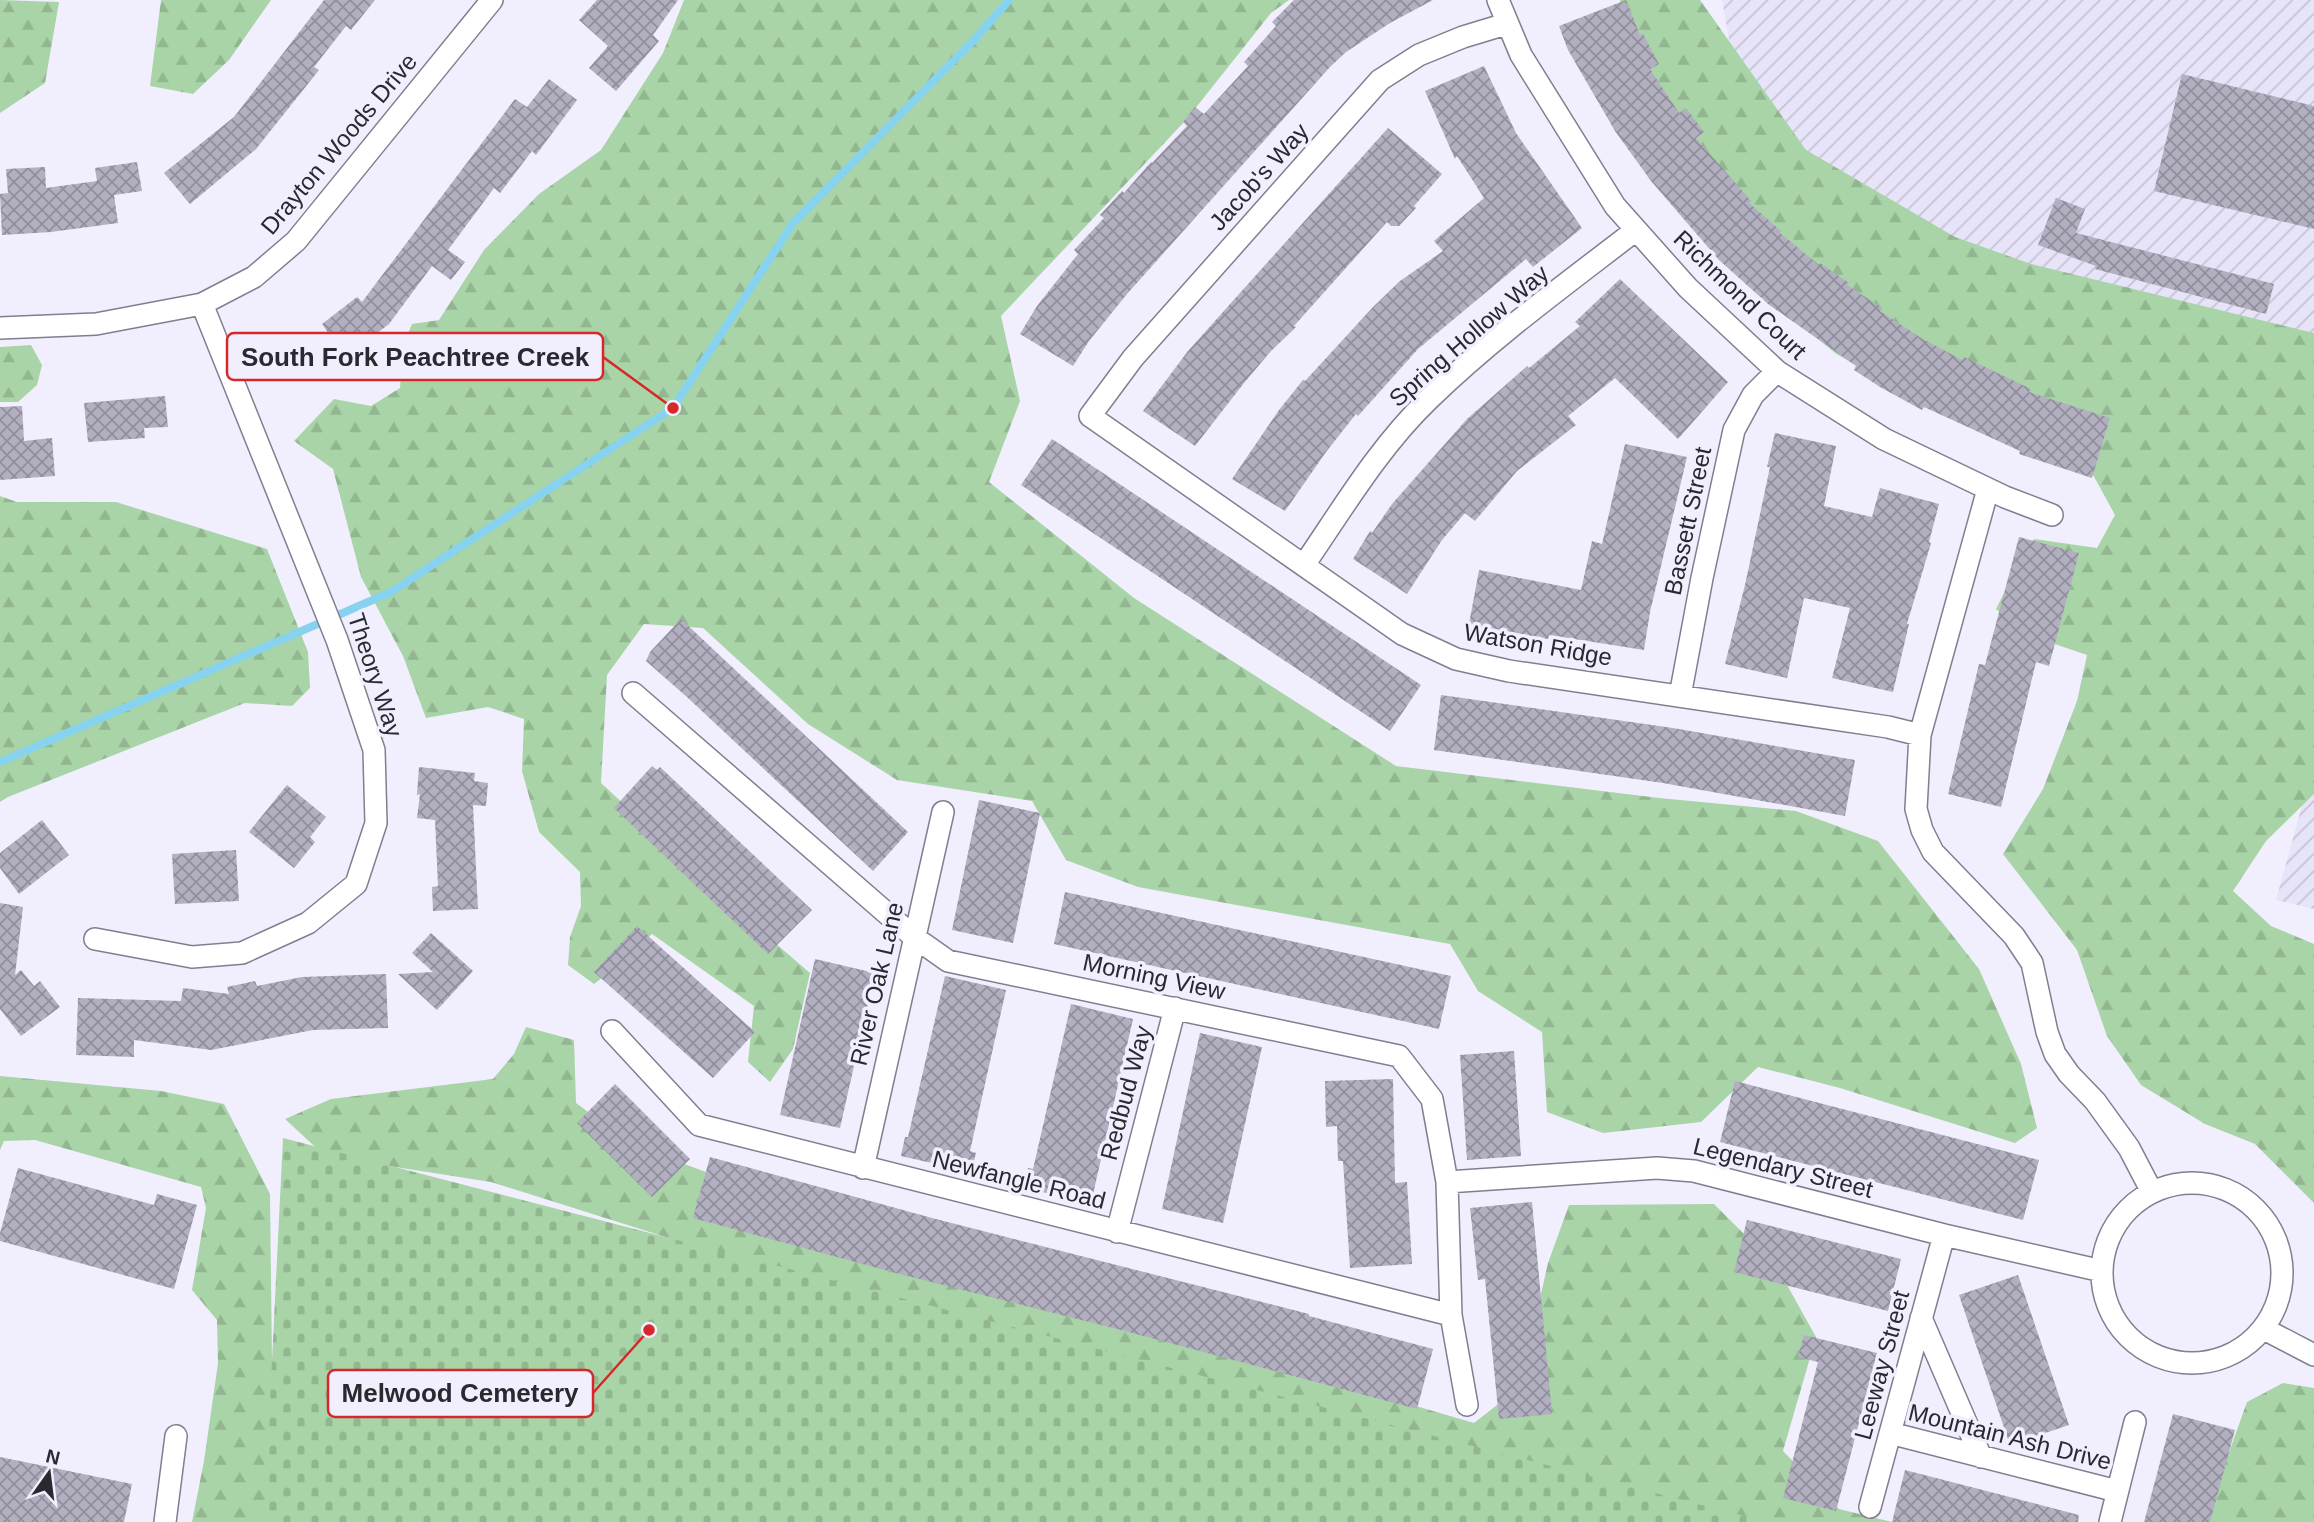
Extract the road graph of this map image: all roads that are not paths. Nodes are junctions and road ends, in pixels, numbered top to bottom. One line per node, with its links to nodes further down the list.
1 (492, 0): 5 (street, Drayton Woods Drive)
2 (1498, 0): 3 (street, Richmond Court)
3 (1506, 24): 4 (street, Richmond Court); 8 (street, Jacob's Way)
4 (1636, 230): 7 (street, Richmond Court); 11 (street, Spring Hollow Way)
5 (202, 304): 6 (street, Drayton Woods Drive); 17 (street, Theory Way)
6 (0, 328)
7 (1777, 371): 9 (street, Richmond Court); 13 (street, Bassett Street)
8 (1090, 416): 11 (street, Watson Ridge)
9 (1988, 489): 10 (street, Richmond Court); 14 (street)
10 (2052, 514)
11 (1304, 565): 13 (street, Watson Ridge)
12 (633, 693): 16 (street, Morning View)
13 (1680, 696): 14 (street, Watson Ridge)
14 (1920, 735): 22 (street)
15 (943, 812): 16 (street, River Oak Lane)
16 (914, 937): 18 (street, Morning View); 20 (street, River Oak Lane)
17 (95, 939)
18 (1175, 1009): 21 (street, Morning View); 23 (street, Redbud Way)
19 (612, 1031): 20 (street, Newfangle Road)
20 (863, 1168): 23 (street, Newfangle Road)
21 (1447, 1182): 24 (street, Legendary Street); 26 (street, Morning View)
22 (2152, 1192): 25 (street); 28 (street)
23 (1117, 1232): 26 (street, Newfangle Road)
24 (1944, 1235): 25 (street, Legendary Street); 27 (street, Leeway Street)
25 (2102, 1271): 28 (street)
26 (1451, 1315): 30 (street, Morning View)
27 (1921, 1318): 32 (street, Leeway Street); 34 (street)
28 (2264, 1329): 29 (street)
29 (2314, 1355)
30 (1467, 1405)
31 (2135, 1422): 35 (street)
32 (1890, 1433): 34 (street, Mountain Ash Drive); 36 (street, Leeway Street)
33 (176, 1436): 37 (street)
34 (1981, 1457): 35 (street, Mountain Ash Drive)
35 (2118, 1492): 38 (street)
36 (1870, 1507)
37 (165, 1522)
38 (2110, 1522)

